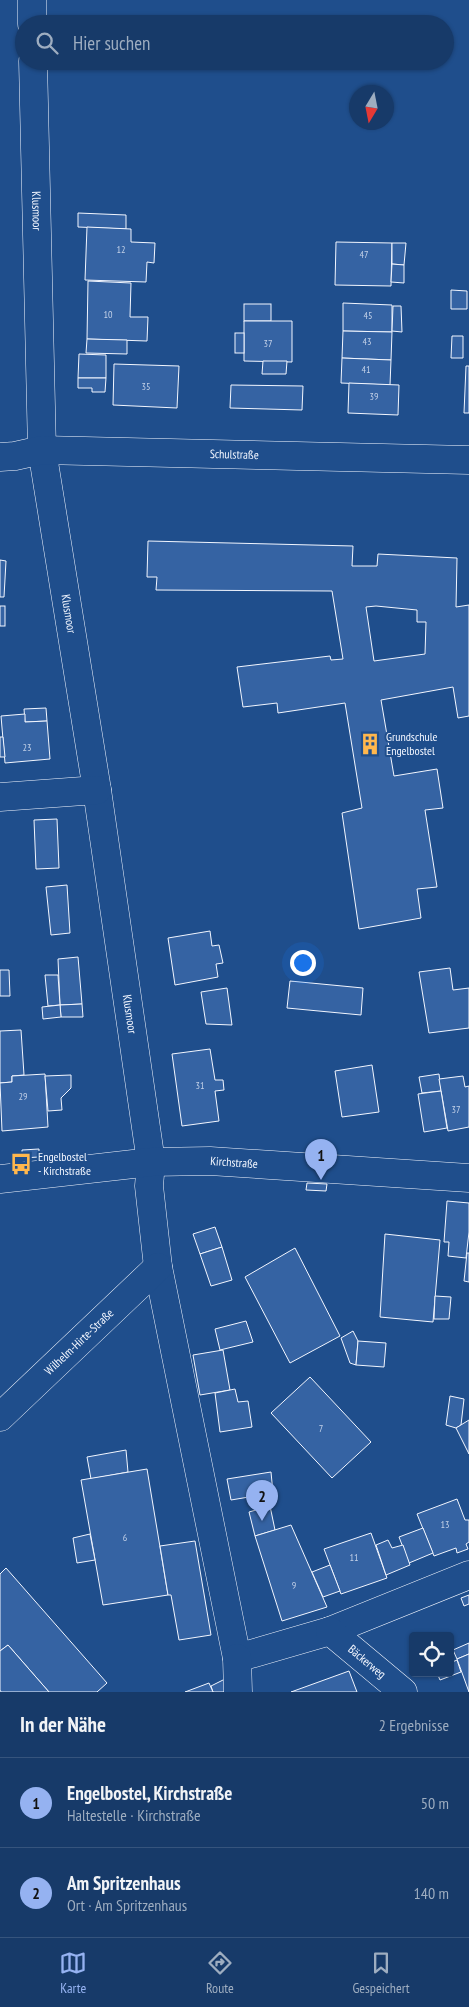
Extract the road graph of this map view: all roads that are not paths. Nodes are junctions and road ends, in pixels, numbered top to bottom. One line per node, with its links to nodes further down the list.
1 (32, 0): 2 (street)
2 (32, 15)
3 (33, 70): 4 (street, Klusmoor)
4 (42, 450): 5 (street, Schulstraße); 6 (street, Schulstraße); 7 (street, Klusmoor)
5 (0, 457)
6 (469, 460)
7 (96, 790): 8 (street); 9 (street, Klusmoor)
8 (0, 797)
9 (151, 1162): 10 (street, Kirchstraße); 11 (street, Kirchstraße); 12 (street, Klusmoor)
10 (469, 1178)
11 (0, 1179)
12 (158, 1267): 13 (street, Wilhelm-Hirte-Straße); 16 (street, Klusmoor)
13 (0, 1417)
14 (469, 1575): 15 (street)
15 (330, 1631): 16 (street); 18 (street, Bäckerweg)
16 (237, 1658): 17 (street, Klusmoor)
17 (238, 1692)
18 (403, 1692)

